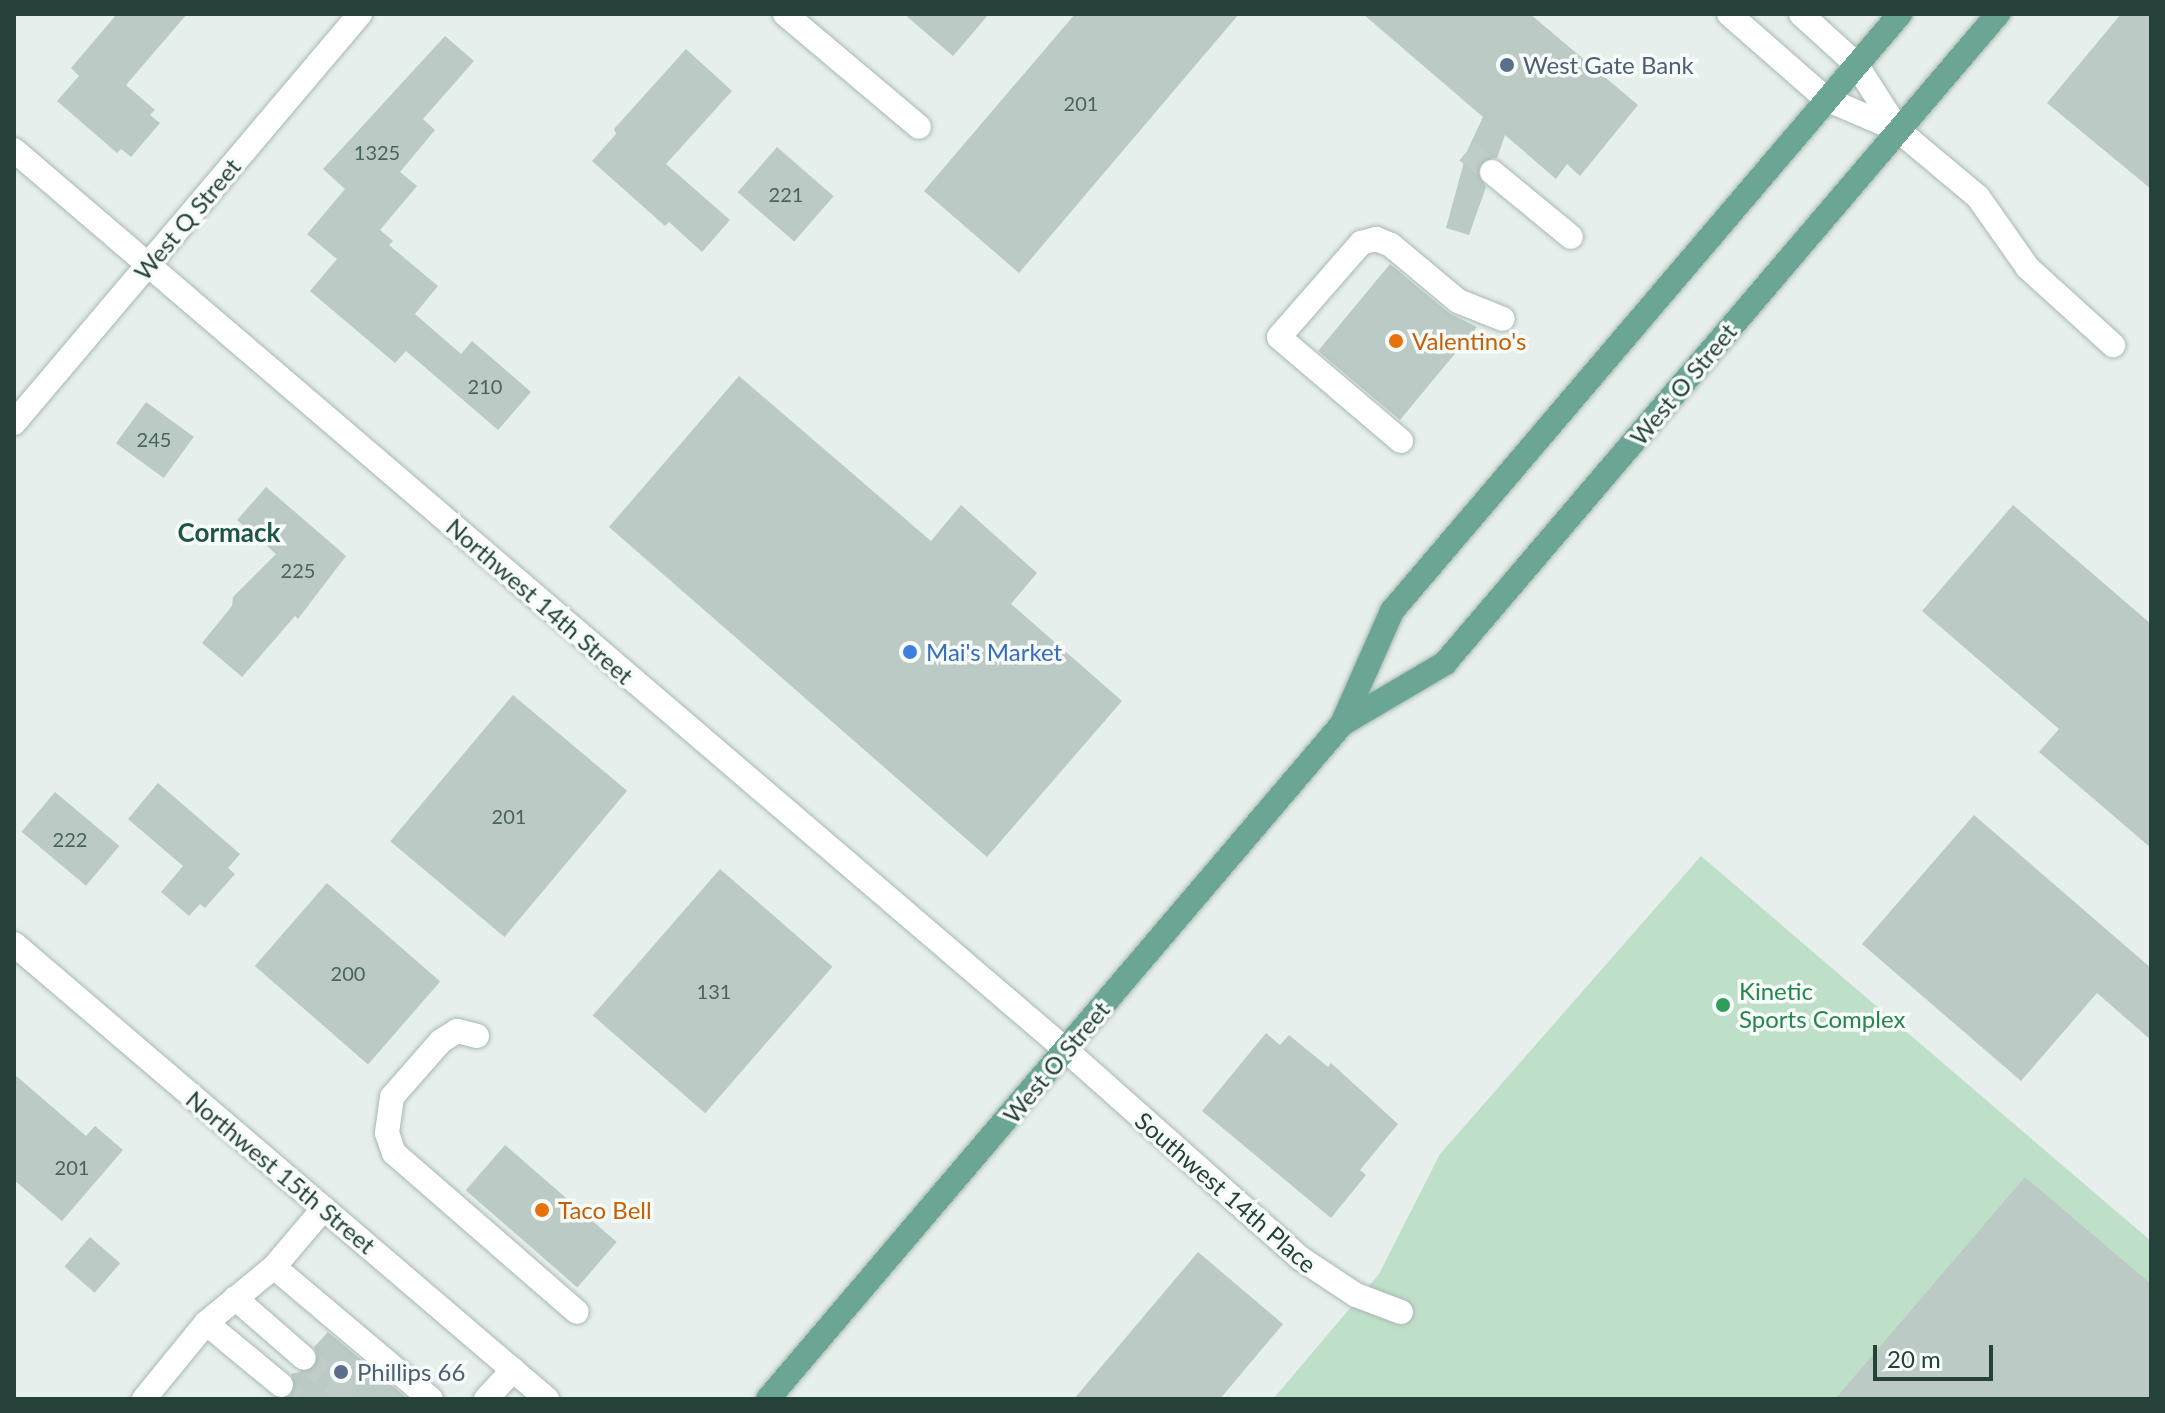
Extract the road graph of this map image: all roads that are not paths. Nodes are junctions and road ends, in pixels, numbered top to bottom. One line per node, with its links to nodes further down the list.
1 (360, 14): 14 (street, West Q Street)
2 (785, 14): 9 (street)
3 (1729, 14): 8 (street)
4 (1801, 14): 7 (street)
5 (1900, 14): 7 (main road, West O Street)
6 (1998, 14): 10 (main road, West O Street)
7 (1856, 64): 8 (main road, West O Street); 10 (street)
8 (1826, 99): 10 (street); 19 (main road, West O Street)
9 (919, 127)
10 (1898, 130): 16 (street); 19 (main road, West O Street)
11 (14, 150): 14 (street, Northwest 14th Street)
12 (1492, 172): 13 (street)
13 (1571, 237)
14 (148, 265): 17 (street, West Q Street); 22 (street, Northwest 14th Street)
15 (1503, 319): 18 (street)
16 (2113, 345)
17 (14, 423)
18 (1401, 441)
19 (1342, 724): 22 (main road, West O Street)
20 (14, 944): 23 (street, Northwest 15th Street)
21 (477, 1036): 26 (street)
22 (1067, 1051): 27 (street, Southwest 14th Place); 36 (main road, West O Street)
23 (324, 1208): 24 (street); 30 (street, Northwest 15th Street)
24 (274, 1267): 25 (street); 33 (street)
25 (235, 1298): 28 (street); 29 (street)
26 (577, 1312)
27 (1401, 1312)
28 (206, 1323): 31 (street); 32 (street)
29 (304, 1358)
30 (513, 1370): 34 (street); 35 (street, Northwest 15th Street)
31 (281, 1385)
32 (144, 1399)
33 (431, 1399)
34 (486, 1399)
35 (547, 1399)
36 (768, 1399)

